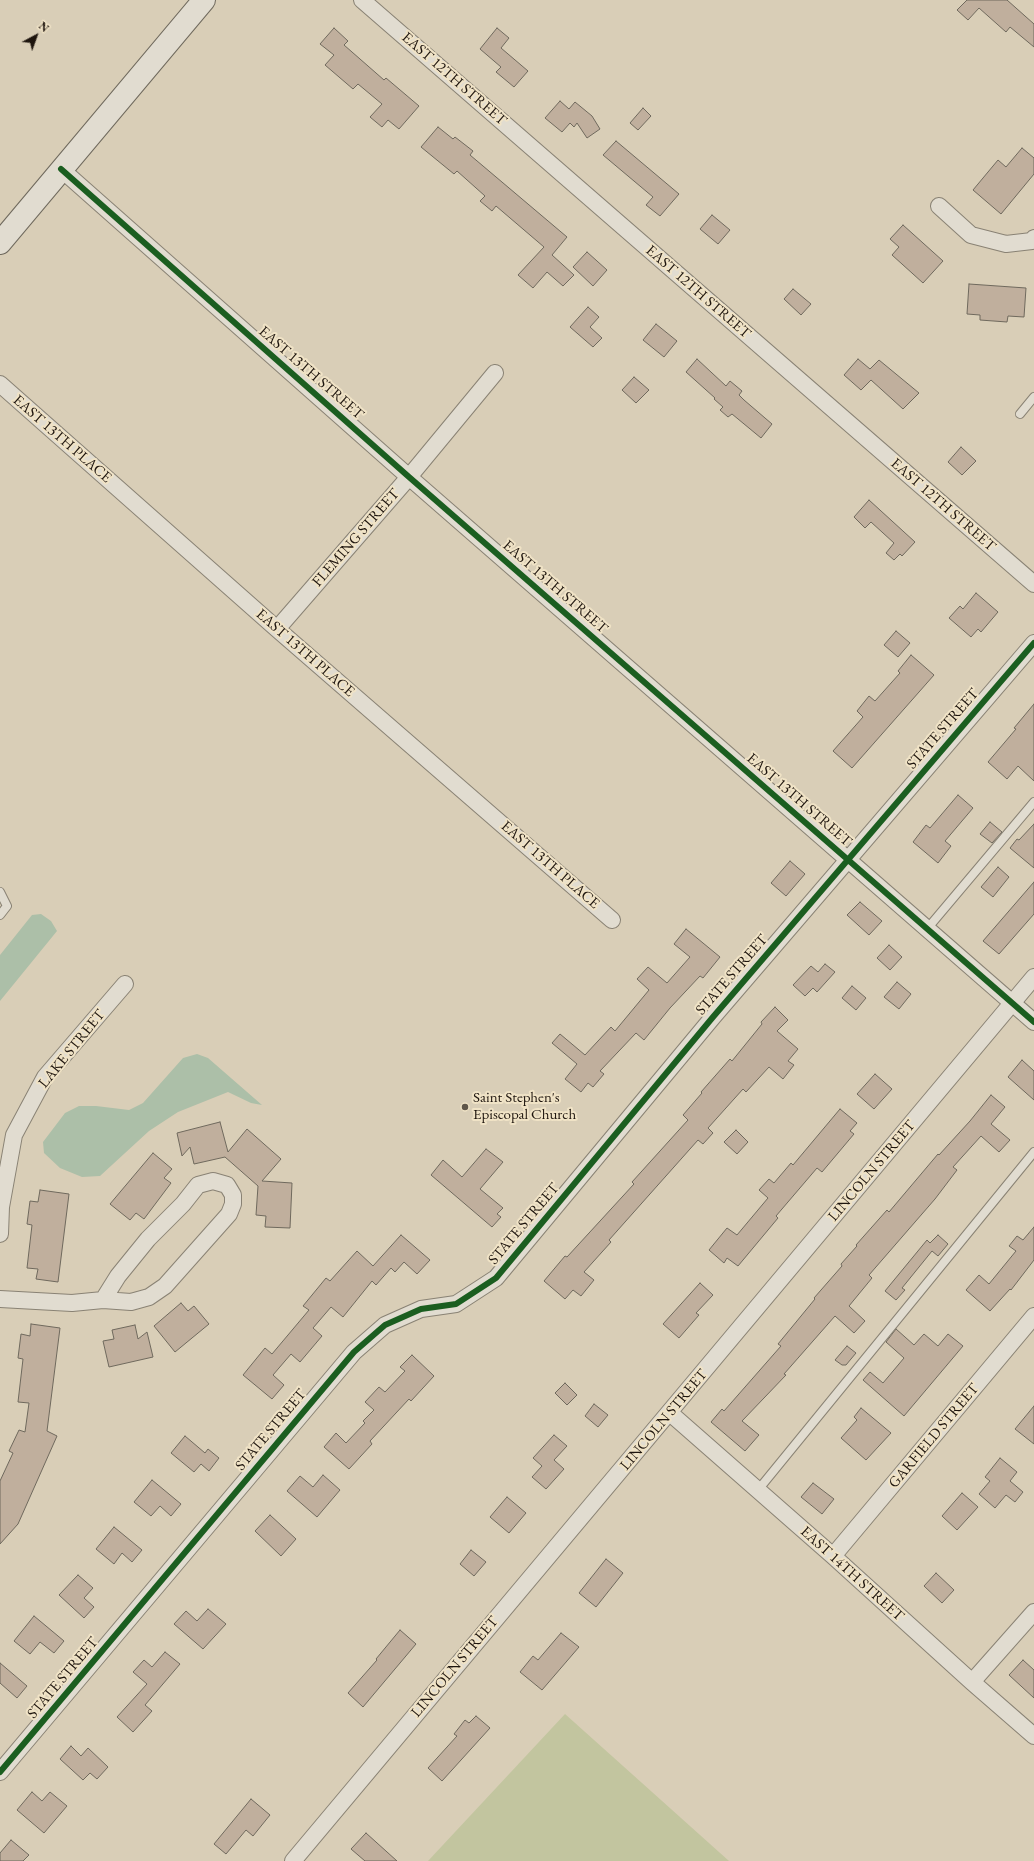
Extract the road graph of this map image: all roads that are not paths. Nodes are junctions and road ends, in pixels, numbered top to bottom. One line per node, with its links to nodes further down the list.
1 (204, 0): 3 (main road)
2 (362, 0): 12 (street, EAST 12TH STREET)
3 (61, 169): 6 (main road); 11 (street, EAST 13TH STREET)
4 (939, 206): 5 (street)
5 (1033, 240)
6 (0, 242)
7 (495, 373): 11 (street, FLEMING STREET)
8 (0, 384): 13 (street, EAST 13TH PLACE)
9 (1034, 397): 10 (lane)
10 (1020, 414)
11 (409, 477): 13 (street, FLEMING STREET); 16 (street, EAST 13TH STREET)
12 (1034, 584)
13 (277, 628): 19 (street, EAST 13TH PLACE)
14 (1034, 643): 16 (street, STATE STREET)
15 (1034, 802): 20 (lane)
16 (848, 860): 20 (street, EAST 13TH STREET); 37 (street, STATE STREET)
17 (0, 892): 18 (lane)
18 (0, 915)
19 (612, 920)
20 (926, 929): 23 (street, EAST 13TH STREET)
21 (1034, 977): 23 (street, LINCOLN STREET)
22 (125, 984): 26 (street, LAKE STREET)
23 (1012, 1003): 24 (street, EAST 13TH STREET); 31 (street, LINCOLN STREET)
24 (1034, 1022)
25 (1034, 1152): 32 (lane)
26 (1, 1207): 27 (street, LAKE STREET)
27 (0, 1234)
28 (0, 1298): 29 (street)
29 (103, 1300): 29 (street)
30 (1034, 1316): 33 (street, GARFIELD STREET)
31 (670, 1413): 32 (street, EAST 14TH STREET); 38 (street, LINCOLN STREET)
32 (758, 1490): 33 (street, EAST 14TH STREET)
33 (834, 1556): 35 (street, EAST 14TH STREET)
34 (1034, 1612): 35 (street)
35 (972, 1682): 36 (street, EAST 14TH STREET)
36 (1034, 1736)
37 (0, 1772)
38 (292, 1861)

